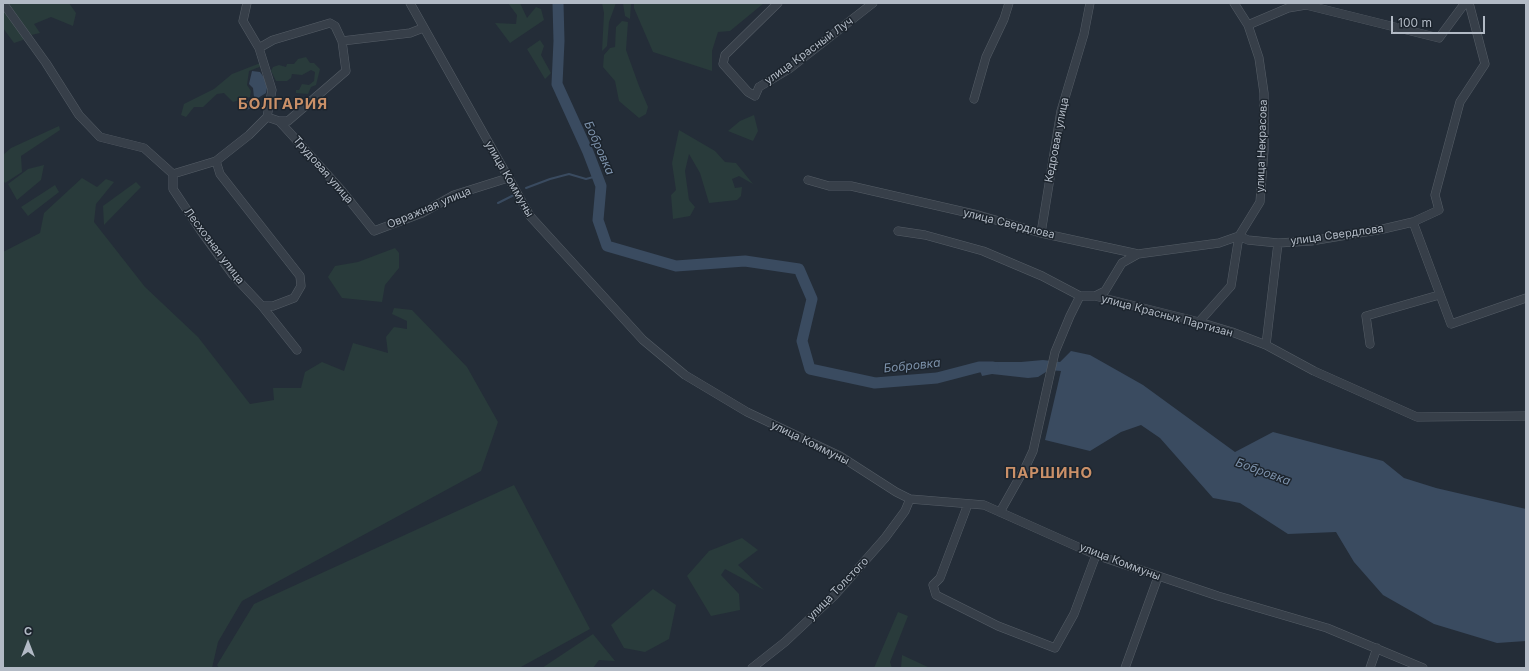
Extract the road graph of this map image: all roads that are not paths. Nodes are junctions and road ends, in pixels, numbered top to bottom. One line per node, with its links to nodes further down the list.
1 (3, 3): 19 (street)
2 (247, 3): 14 (street)
3 (410, 3): 12 (street, улица Коммуны)
4 (778, 3): 5 (street, улица Красный Луч)
5 (873, 3)
6 (1009, 3): 15 (street)
7 (1090, 3): 25 (street, Кедровая улица)
8 (1234, 3): 11 (street, улица Некрасова)
9 (1465, 3): 11 (street)
10 (1469, 3): 22 (street, улица Свердлова)
11 (1248, 25): 26 (street, улица Некрасова)
12 (423, 28): 13 (street); 20 (street, улица Коммуны)
13 (342, 41): 14 (street); 17 (street)
14 (259, 48): 16 (street)
15 (974, 99)
16 (267, 117): 17 (street, Трудовая улица); 18 (street)
17 (279, 121): 23 (street, Трудовая улица)
18 (216, 160): 19 (street); 33 (street)
19 (173, 174): 33 (street, Лесхозная улица)
20 (508, 178): 23 (street, Овражная улица); 39 (street, улица Коммуны)
21 (808, 180): 25 (street, улица Свердлова)
22 (1413, 222): 27 (street, улица Свердлова); 29 (street)
23 (374, 231)
24 (898, 231): 30 (street, улица Красных Партизан)
25 (1041, 232): 28 (street, улица Свердлова)
26 (1239, 236): 27 (street, улица Свердлова); 28 (street, улица Свердлова); 34 (street, улица Некрасова)
27 (1278, 243): 36 (street)
28 (1138, 254): 31 (street)
29 (1439, 295): 32 (street); 35 (street)
30 (1080, 296): 31 (street, улица Красных Партизан); 41 (street)
31 (1095, 296): 34 (street, улица Красных Партизан)
32 (1526, 298)
33 (262, 306): 37 (street, Лесхозная улица)
34 (1198, 322): 36 (street, улица Красных Партизан)
35 (1370, 344)
36 (1266, 345): 38 (street, улица Красных Партизан)
37 (297, 350)
38 (1526, 416)
39 (910, 499): 40 (street, улица Коммуны); 45 (street, улица Толстого)
40 (968, 504): 41 (street, улица Коммуны); 42 (street)
41 (1000, 512): 42 (street, улица Коммуны)
42 (1096, 555): 43 (street, улица Коммуны)
43 (1158, 577): 44 (street, улица Коммуны); 46 (street)
44 (1376, 648): 47 (street); 48 (street, улица Коммуны)
45 (752, 668)
46 (1125, 668)
47 (1370, 668)
48 (1423, 668)

